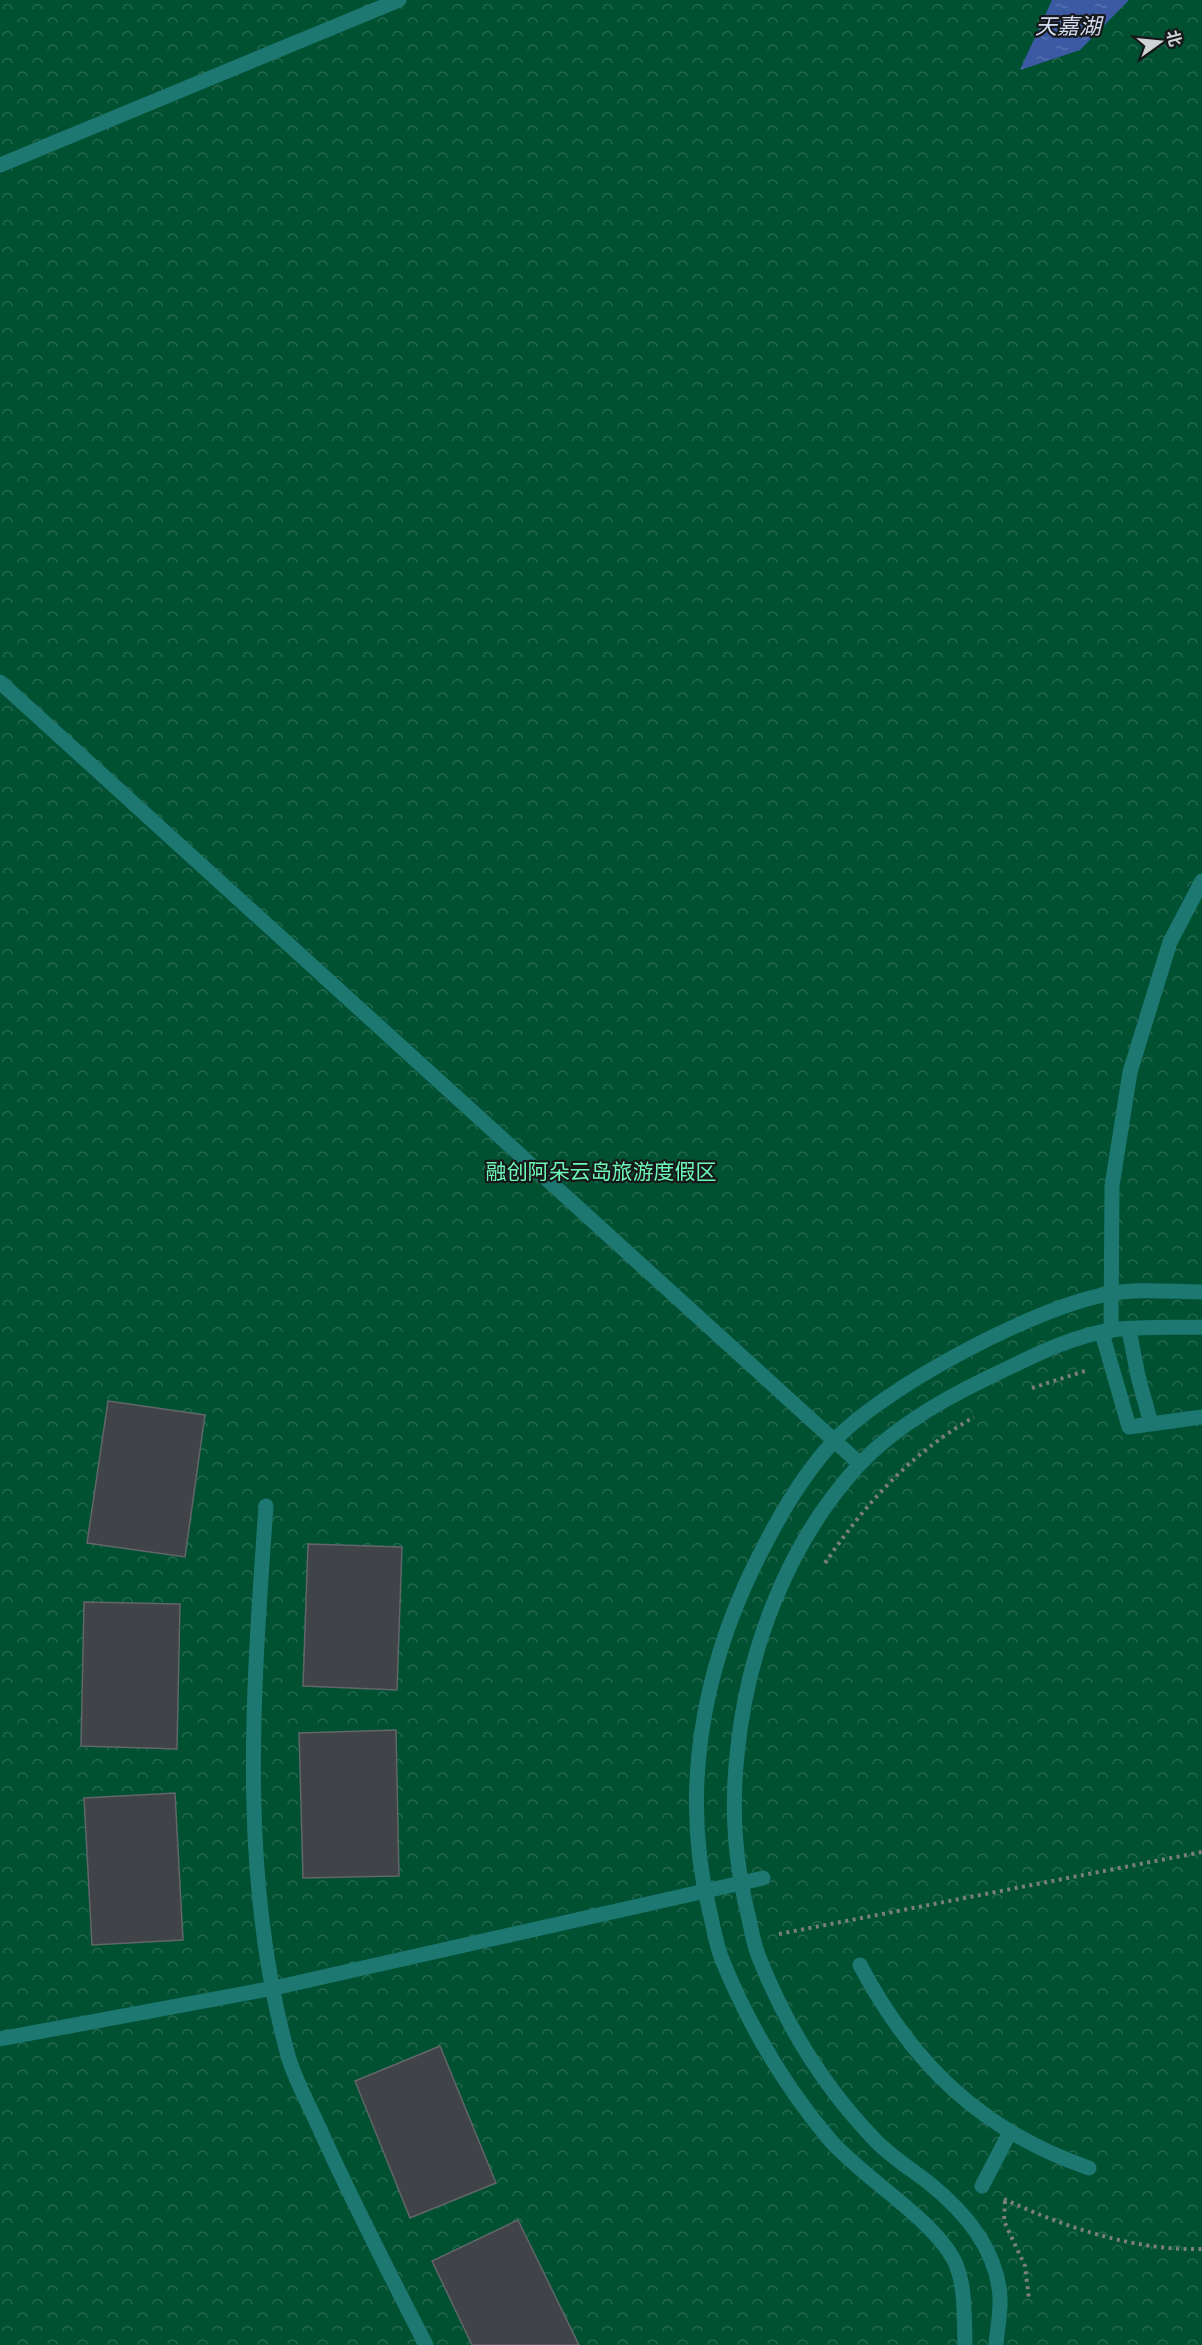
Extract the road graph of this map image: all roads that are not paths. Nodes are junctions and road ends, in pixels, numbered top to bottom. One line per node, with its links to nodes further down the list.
1 (399, 0): 2 (street)
2 (0, 165)
3 (0, 682): 12 (street)
4 (1202, 881): 6 (street)
5 (1202, 1292): 6 (street)
6 (1110, 1293): 9 (street); 12 (street)
7 (1202, 1327): 8 (street)
8 (1129, 1330): 9 (street); 11 (street)
9 (1106, 1332): 11 (street); 13 (street)
10 (1202, 1417): 11 (street)
11 (1151, 1424)
12 (834, 1441): 13 (street); 17 (street)
13 (860, 1464): 16 (street)
14 (266, 1506): 19 (street)
15 (763, 1878): 16 (street)
16 (740, 1882): 17 (street); 26 (street)
17 (704, 1891): 19 (street); 25 (street)
18 (860, 1965): 21 (street)
19 (274, 1988): 20 (street); 24 (street)
20 (0, 2039)
21 (1010, 2132): 22 (street); 23 (street)
22 (1089, 2168)
23 (982, 2186)
24 (426, 2345)
25 (965, 2345)
26 (996, 2345)

